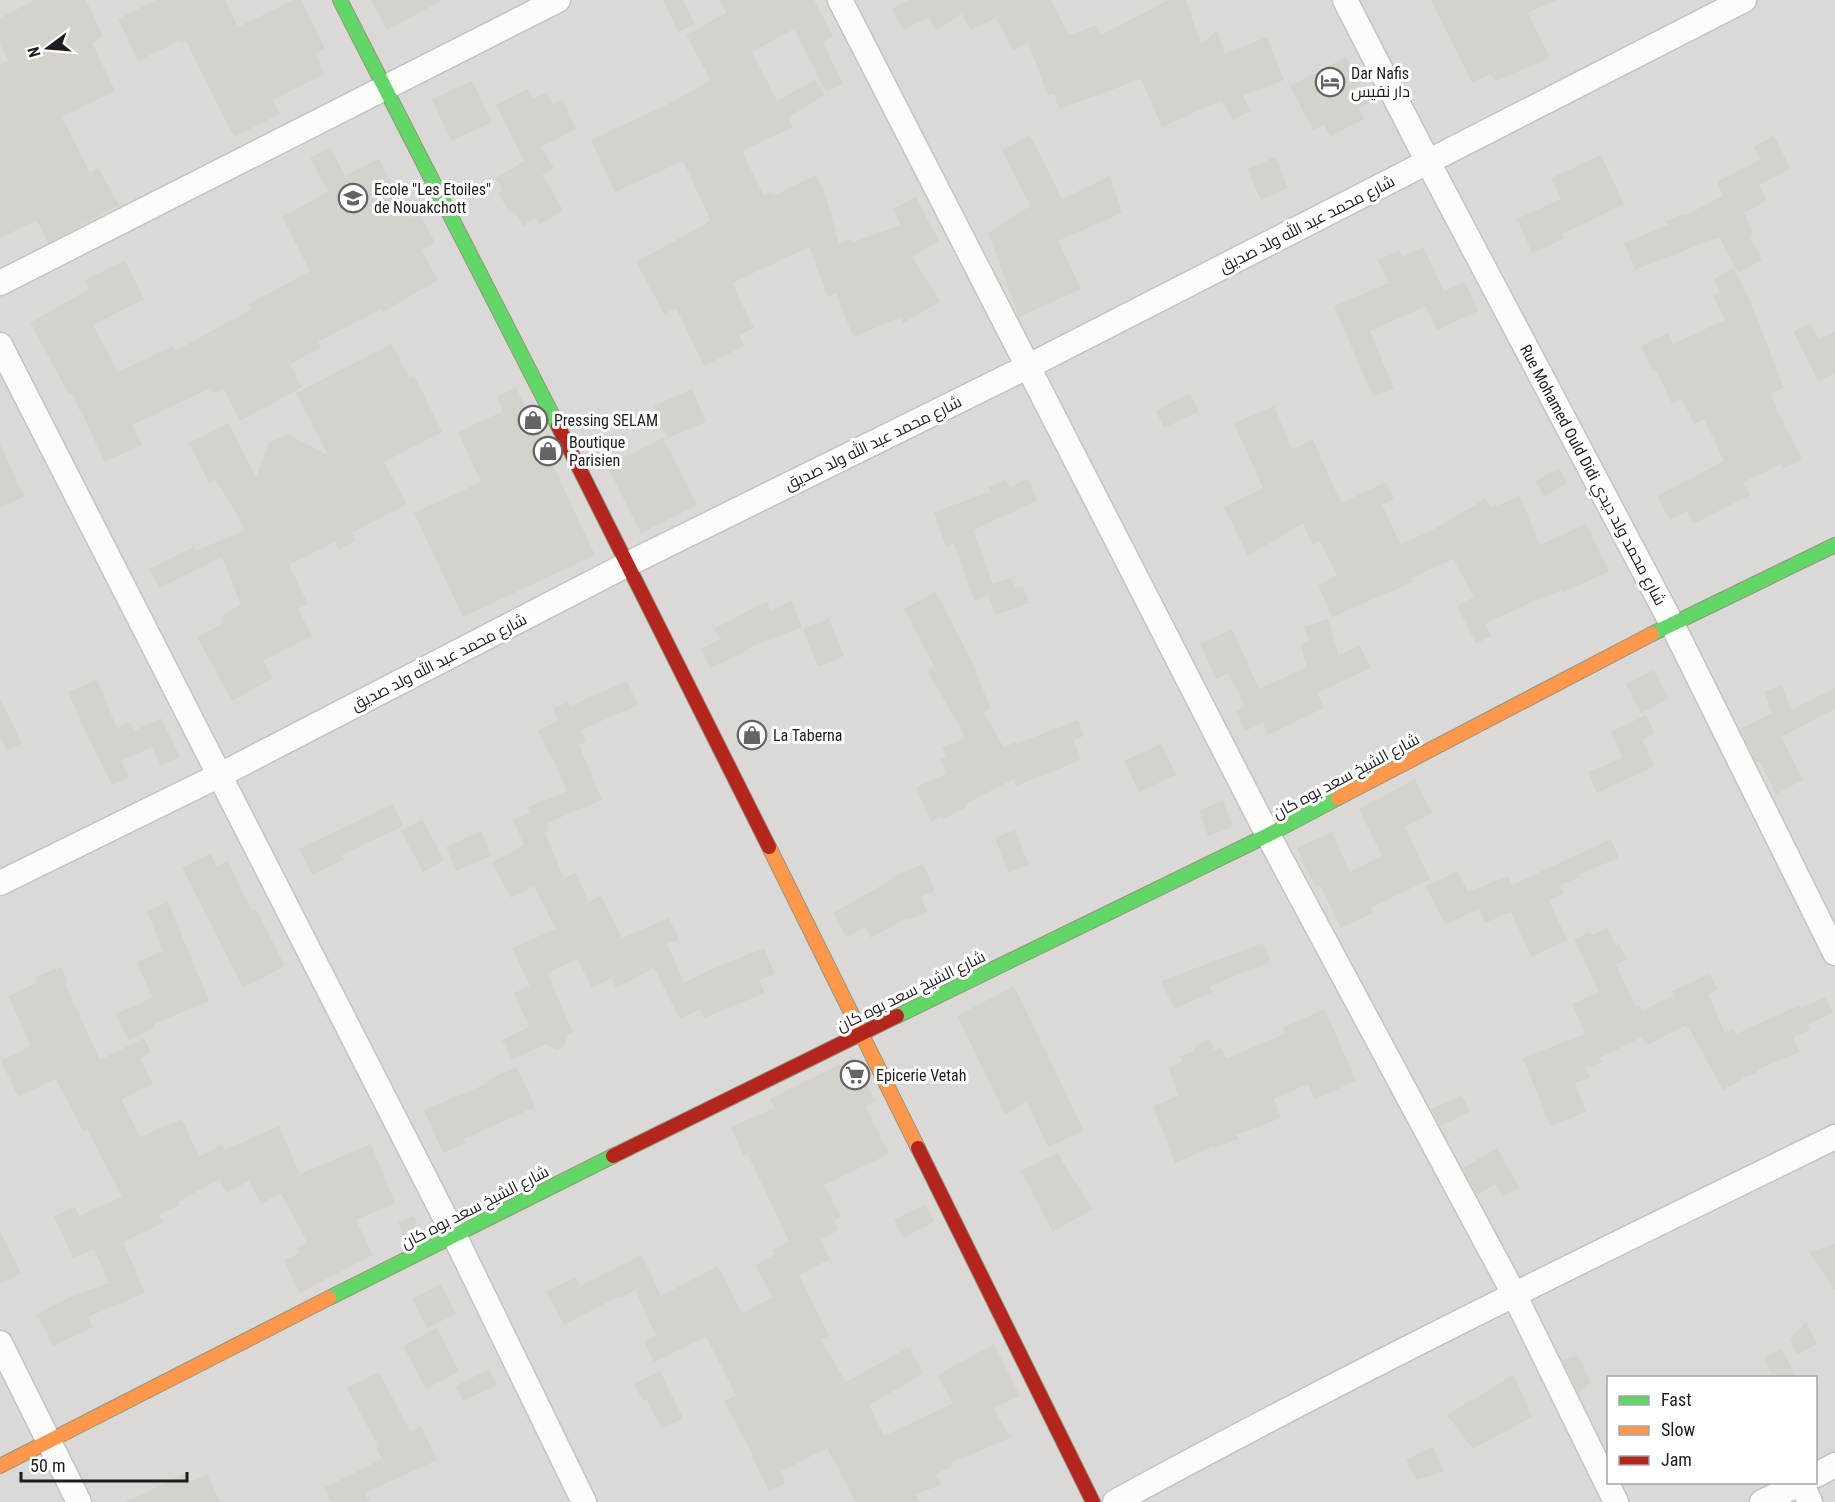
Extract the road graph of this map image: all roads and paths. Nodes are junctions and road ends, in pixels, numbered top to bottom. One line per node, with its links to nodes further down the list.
1 (340, 0): 6 (street)
2 (558, 0): 6 (street)
3 (840, 0): 10 (street)
4 (1345, 0): 7 (street, Rue Mohamed Ould Didi شارع محمد ولد ديدي)
5 (1744, 0): 7 (street, شارع محمد عبد الله ولد صديق)
6 (386, 88): 8 (street); 12 (street)
7 (1428, 162): 10 (street, شارع محمد عبد الله ولد صديق); 13 (street, Rue Mohamed Ould Didi شارع محمد ولد ديدي)
8 (0, 283)
9 (0, 345): 14 (street)
10 (1027, 367): 12 (street, شارع محمد عبد الله ولد صديق); 15 (street)
11 (1835, 545): 13 (street, شارع الشيخ سعد بوه كان)
12 (628, 564): 14 (street, شارع محمد عبد الله ولد صديق); 18 (street)
13 (1672, 624): 15 (street, شارع الشيخ سعد بوه كان); 17 (street, Rue Mohamed Ould Didi شارع محمد ولد ديدي)
14 (220, 775): 16 (street, شارع محمد عبد الله ولد صديق); 20 (street)
15 (1268, 835): 18 (street, شارع الشيخ سعد بوه كان); 21 (street)
16 (0, 883)
17 (1835, 953)
18 (862, 1033): 20 (street, شارع الشيخ سعد بوه كان); 33 (street)
19 (1835, 1137): 21 (street)
20 (454, 1235): 23 (street, شارع الشيخ سعد بوه كان); 32 (street)
21 (1514, 1294): 27 (street); 34 (street)
22 (0, 1343): 23 (street)
23 (48, 1442): 24 (street, شارع الشيخ سعد بوه كان); 31 (street)
24 (0, 1466)
25 (1835, 1466): 26 (street)
26 (1817, 1474)
27 (1607, 1484)
28 (1607, 1484): 35 (street)
29 (1799, 1484): 36 (street)
30 (1801, 1484): 37 (street)
31 (79, 1502)
32 (584, 1502)
33 (1093, 1502)
34 (1115, 1502)
35 (1616, 1502)
36 (1762, 1502)
37 (1810, 1502)

